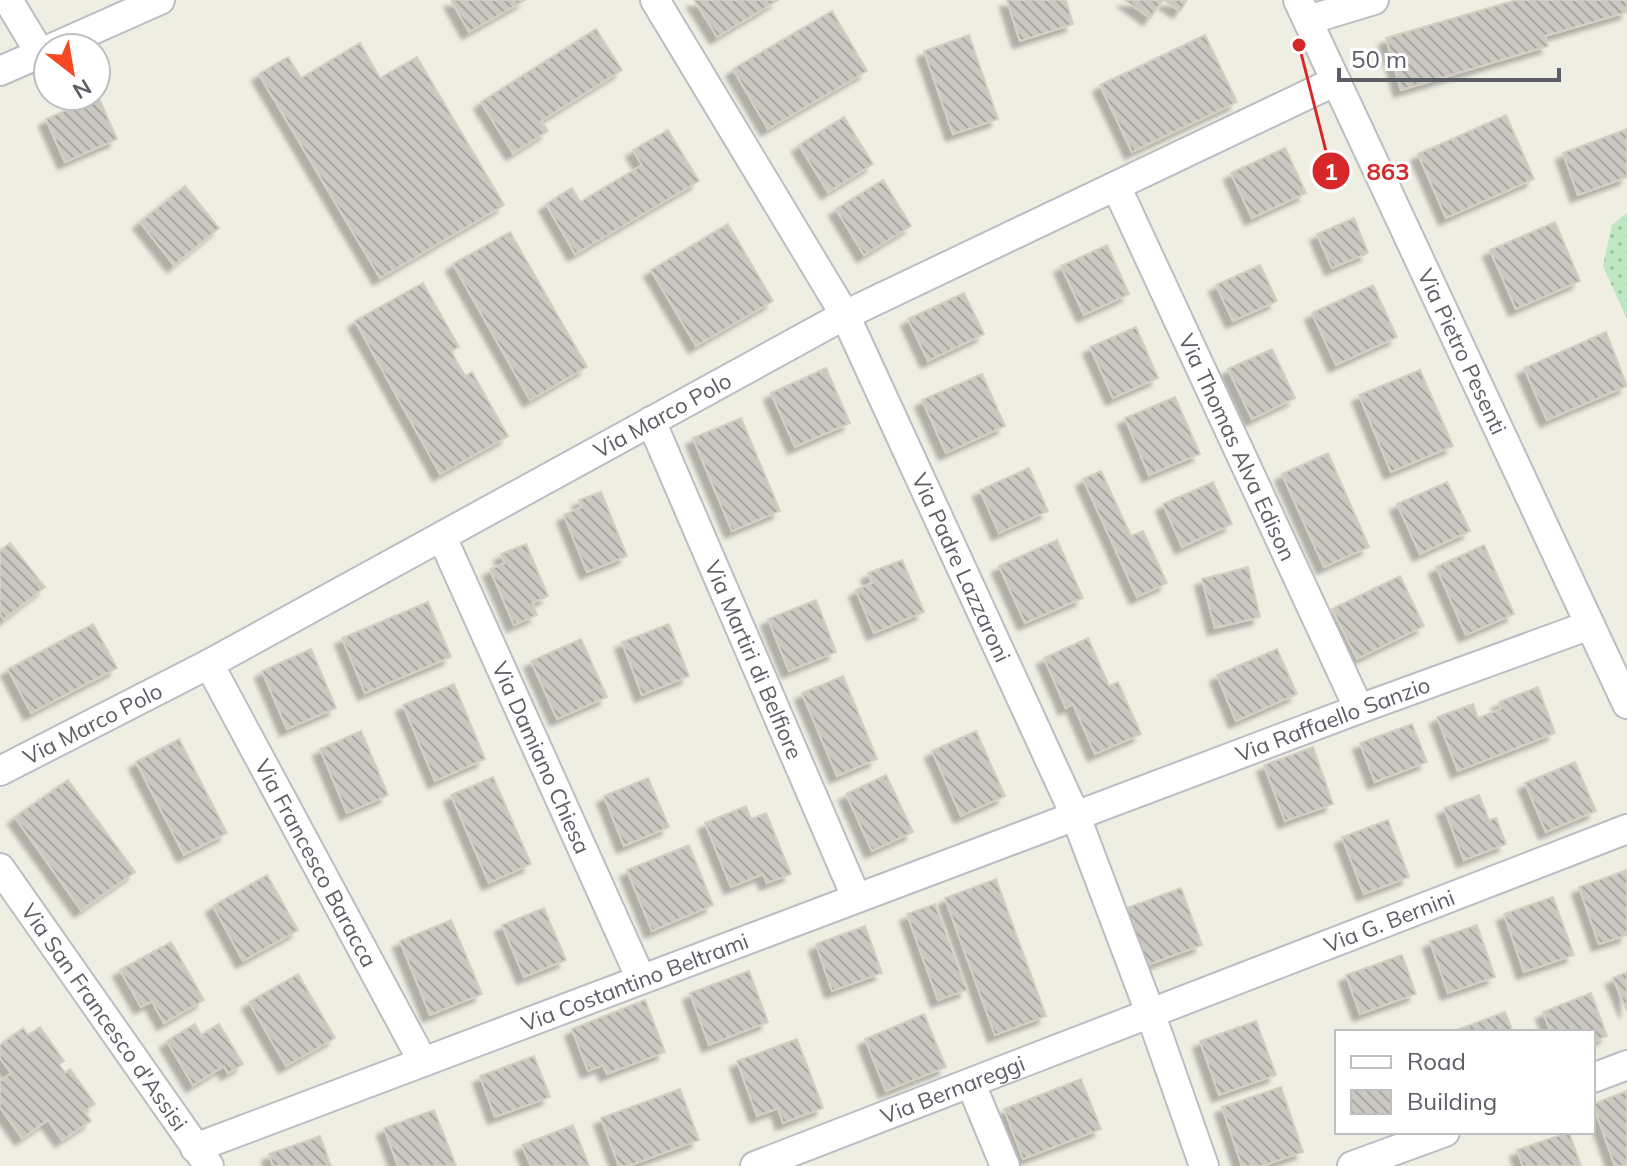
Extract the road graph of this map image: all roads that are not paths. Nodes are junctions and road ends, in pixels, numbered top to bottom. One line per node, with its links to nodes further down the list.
1 (8, 0): 6 (street)
2 (160, 0): 7 (street)
3 (655, 0): 12 (street, Via Padre Lazzaroni)
4 (1374, 0): 5 (street)
5 (1303, 10): 10 (street, Via Pietro Pesenti)
6 (33, 32)
7 (88, 32)
8 (32, 57): 9 (street)
9 (0, 71)
10 (1336, 81): 11 (street, Via Marco Polo); 15 (street, Via Pietro Pesenti)
11 (1116, 186): 12 (street, Via Marco Polo); 18 (street, Via Thomas Alva Edison)
12 (845, 315): 13 (street, Via Marco Polo); 20 (street, Via Padre Lazzaroni)
13 (651, 421): 14 (street, Via Marco Polo); 23 (street, Via Martiri di Belfiore)
14 (442, 537): 16 (street, Via Marco Polo); 24 (street, Via Damiano Chiesa)
15 (1590, 625): 17 (street, Via Pietro Pesenti); 18 (street, Via Raffaello Sanzio)
16 (209, 664): 19 (street, Via Marco Polo); 26 (street, Via Francesco Baracca)
17 (1627, 704)
18 (1359, 709): 20 (street, Via Raffaello Sanzio)
19 (0, 771)
20 (1076, 817): 23 (street, Via Costantino Beltrami); 25 (street, Via Padre Lazzaroni)
21 (1627, 829): 25 (street, Via G. Bernini)
22 (0, 868): 31 (street, Via San Francesco d'Assisi)
23 (856, 897): 24 (street, Via Costantino Beltrami)
24 (641, 979): 26 (street, Via Costantino Beltrami)
25 (1151, 1015): 29 (street, Via Bernareggi); 34 (street, Via Padre Lazzaroni)
26 (423, 1062): 31 (street, Via Costantino Beltrami)
27 (1627, 1065): 28 (street)
28 (1595, 1077)
29 (971, 1084): 32 (street, Via Bernareggi); 33 (street)
30 (1440, 1134): 35 (street)
31 (202, 1157)
32 (755, 1166)
33 (1005, 1166)
34 (1204, 1166)
35 (1352, 1166)

